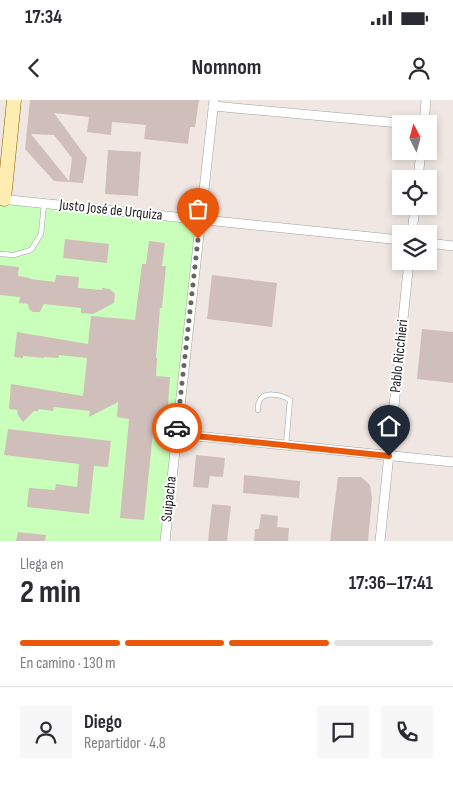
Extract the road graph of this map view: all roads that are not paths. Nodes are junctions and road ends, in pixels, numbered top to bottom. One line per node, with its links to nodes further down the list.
1 (14, 100): 6 (street)
2 (426, 100): 4 (street)
3 (214, 103): 5 (street); 8 (street, Suipacha)
4 (425, 115)
5 (392, 122)
6 (2, 199): 7 (street, Justo José de Urquiza)
7 (44, 204): 8 (street, Justo José de Urquiza); 12 (lane)
8 (200, 219): 9 (street, Justo José de Urquiza); 15 (street, Suipacha)
9 (392, 239)
10 (437, 244): 11 (street)
11 (453, 246)
12 (0, 254)
13 (408, 270): 17 (street, Pablo Ricchieri)
14 (258, 410): 16 (lane)
15 (176, 434): 16 (street); 19 (street, Suipacha)
16 (286, 445): 17 (street)
17 (389, 456): 18 (street); 20 (street, Pablo Ricchieri)
18 (453, 462)
19 (165, 541)
20 (380, 541)

